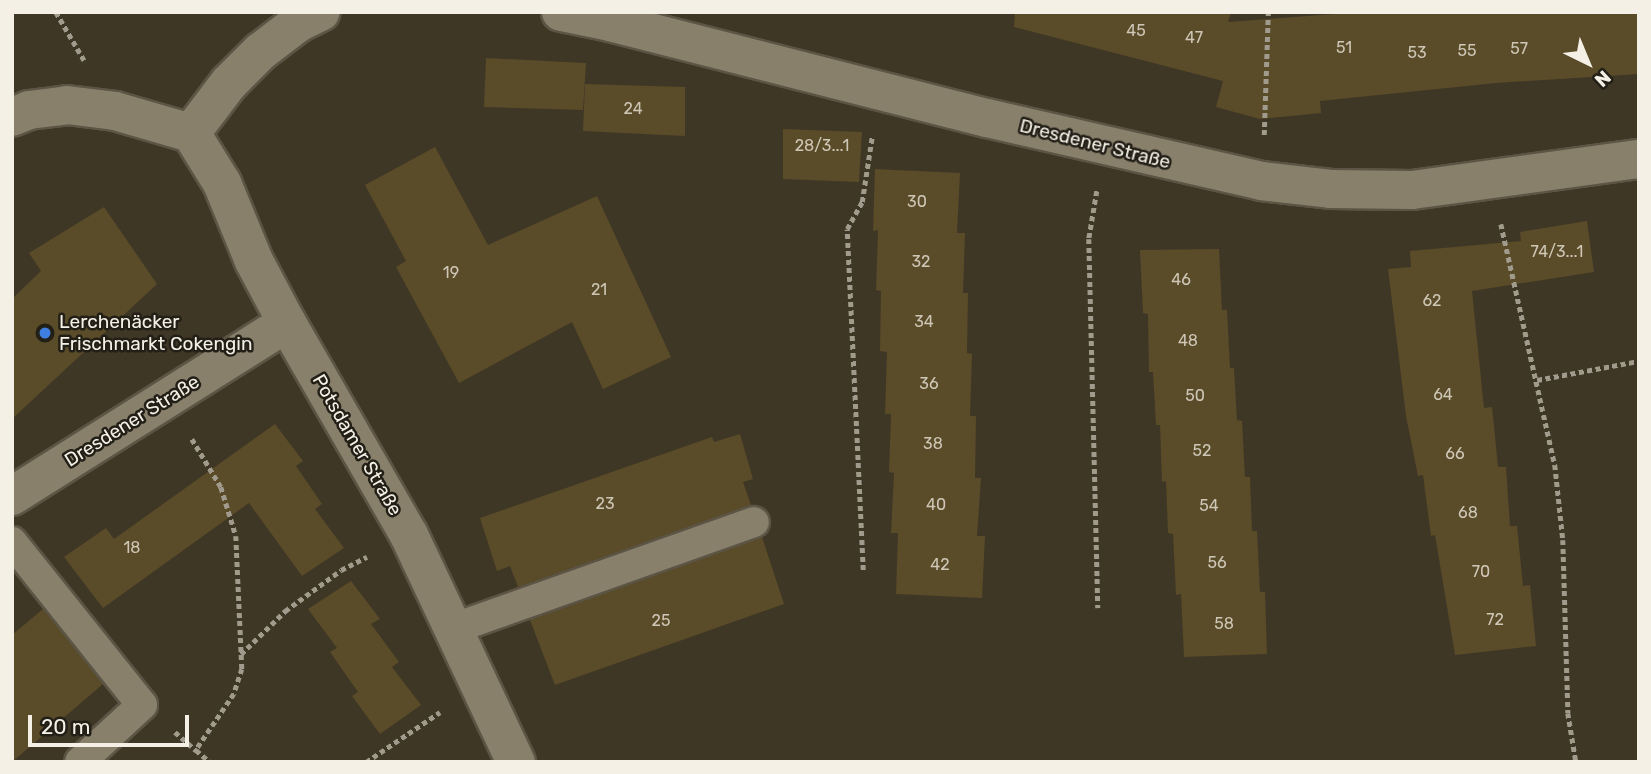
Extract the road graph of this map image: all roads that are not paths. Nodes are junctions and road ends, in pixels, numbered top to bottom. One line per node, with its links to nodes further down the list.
1 (321, 12): 4 (street)
2 (561, 12): 5 (street, Dresdener Straße)
3 (12, 117): 4 (street)
4 (191, 133): 6 (street, Potsdamer Straße)
5 (1639, 159)
6 (287, 323): 7 (street, Dresdener Straße); 10 (street, Potsdamer Straße)
7 (12, 496)
8 (754, 522): 10 (lane)
9 (12, 542): 11 (lane)
10 (455, 628): 12 (street, Potsdamer Straße)
11 (80, 762)
12 (516, 762)

